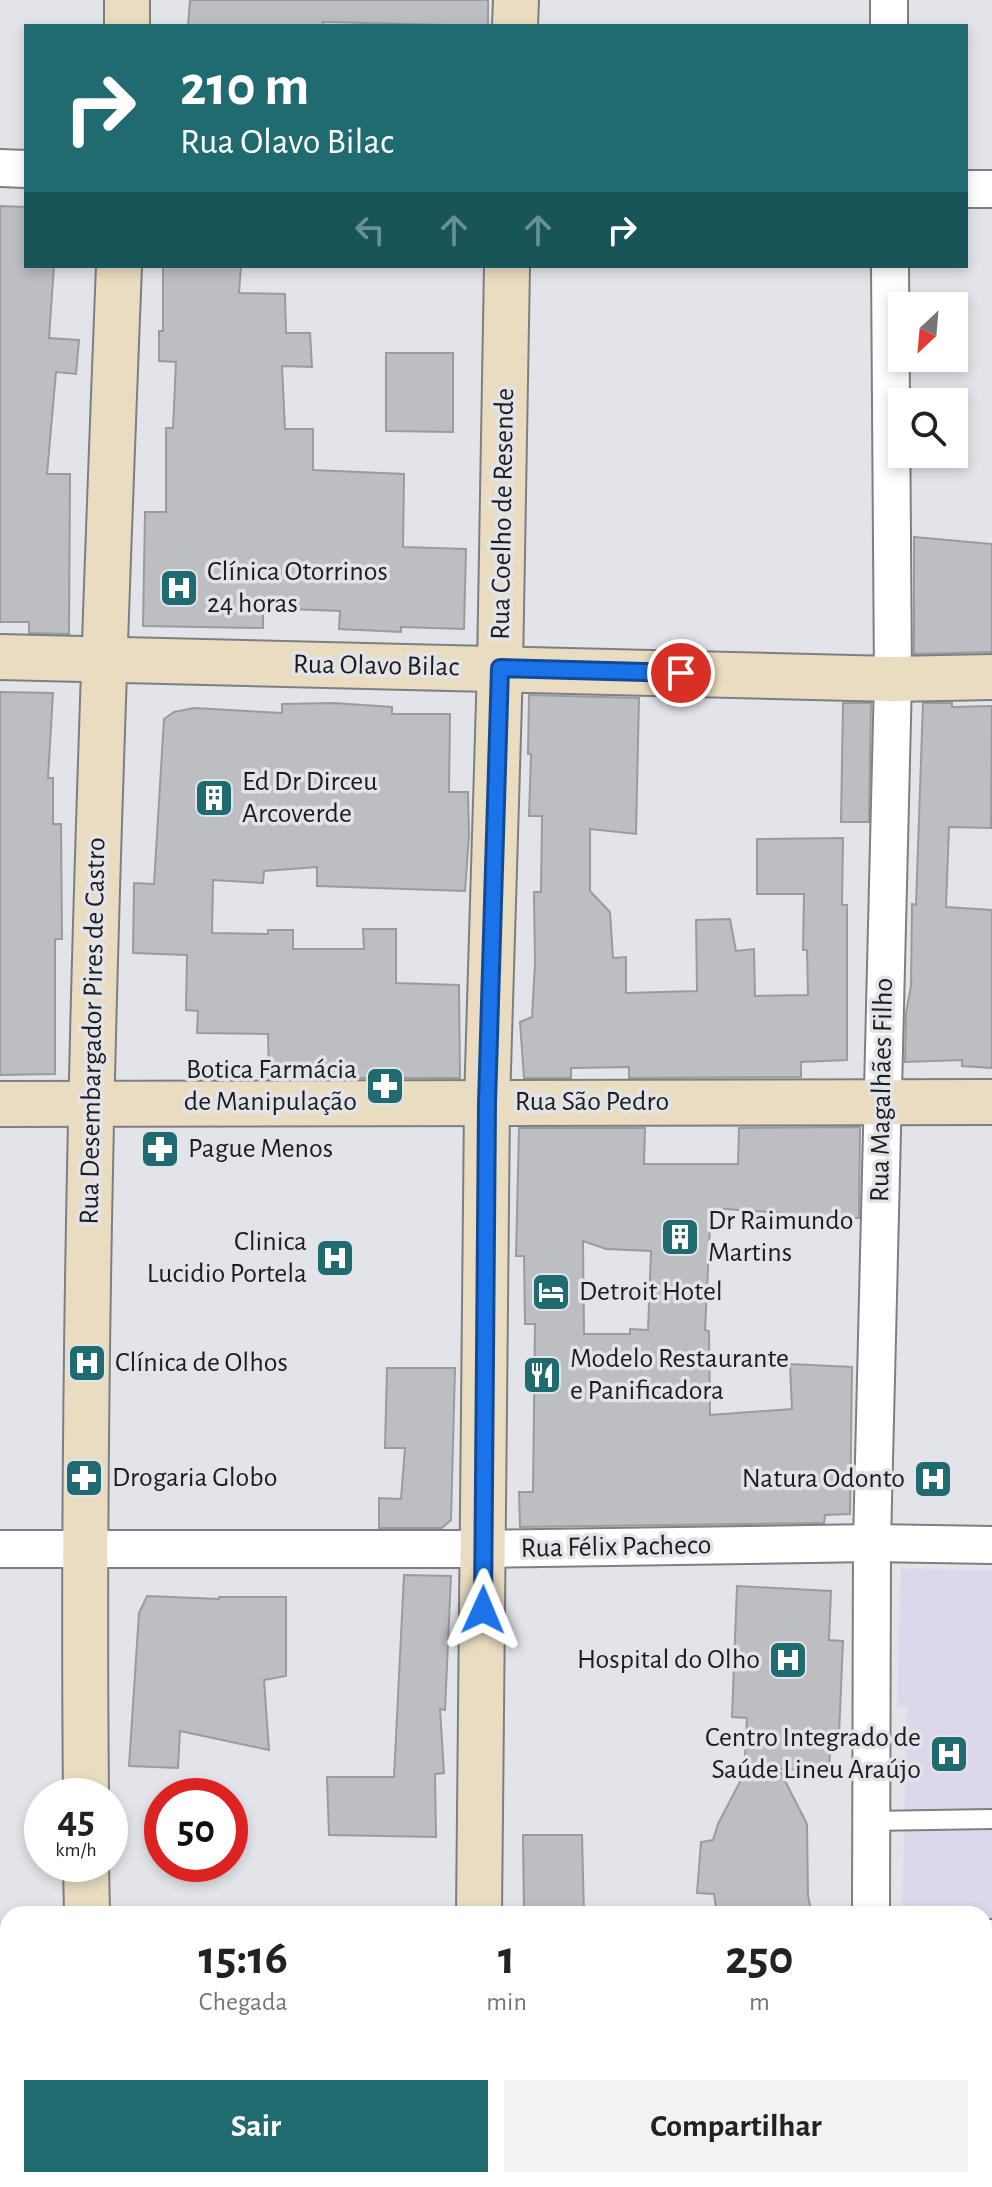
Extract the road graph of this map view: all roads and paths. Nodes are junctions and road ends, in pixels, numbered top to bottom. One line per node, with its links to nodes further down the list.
1 (127, 0): 4 (main road)
2 (516, 0): 5 (main road)
3 (889, 0): 6 (street)
4 (127, 24)
5 (515, 24)
6 (889, 24)
7 (0, 168): 8 (street)
8 (24, 169)
9 (968, 189): 10 (street)
10 (992, 189)
11 (119, 268): 15 (main road, Rua Desembargador Pires de Castro)
12 (507, 268): 16 (main road, Rua Coelho de Resende)
13 (890, 268): 18 (street, Rua Magalhães Filho)
14 (0, 657): 15 (main road, Rua Olavo Bilac)
15 (103, 661): 16 (main road, Rua Olavo Bilac); 23 (main road, Rua Desembargador Pires de Castro)
16 (500, 668): 18 (main road, Rua Olavo Bilac); 21 (main road, Rua Coelho de Resende)
17 (992, 677): 18 (main road, Rua Olavo Bilac)
18 (893, 679): 19 (street, Rua Magalhães Filho)
19 (881, 1100): 20 (main road, Rua São Pedro); 21 (main road, Rua São Pedro); 24 (street, Rua Magalhães Filho)
20 (992, 1102)
21 (487, 1103): 23 (main road, Rua São Pedro); 28 (main road, Rua Coelho de Resende)
22 (0, 1104): 23 (main road, Rua São Pedro)
23 (91, 1104): 26 (main road, Rua Desembargador Pires de Castro)
24 (872, 1543): 25 (street, Rua Félix Pacheco); 28 (street, Rua Félix Pacheco); 31 (street, Rua Magalhães Filho)
25 (992, 1545)
26 (83, 1548): 27 (street, Rua Félix Pacheco); 28 (street, Rua Félix Pacheco); 29 (main road, Rua Desembargador Pires de Castro)
27 (0, 1549)
28 (483, 1549): 34 (main road, Rua Coelho de Resende)
29 (86, 1778)
30 (992, 1819): 31 (lane)
31 (871, 1821): 35 (street, Rua Magalhães Filho)
32 (86, 1882): 33 (main road)
33 (87, 1906)
34 (479, 1906)
35 (871, 1906)

